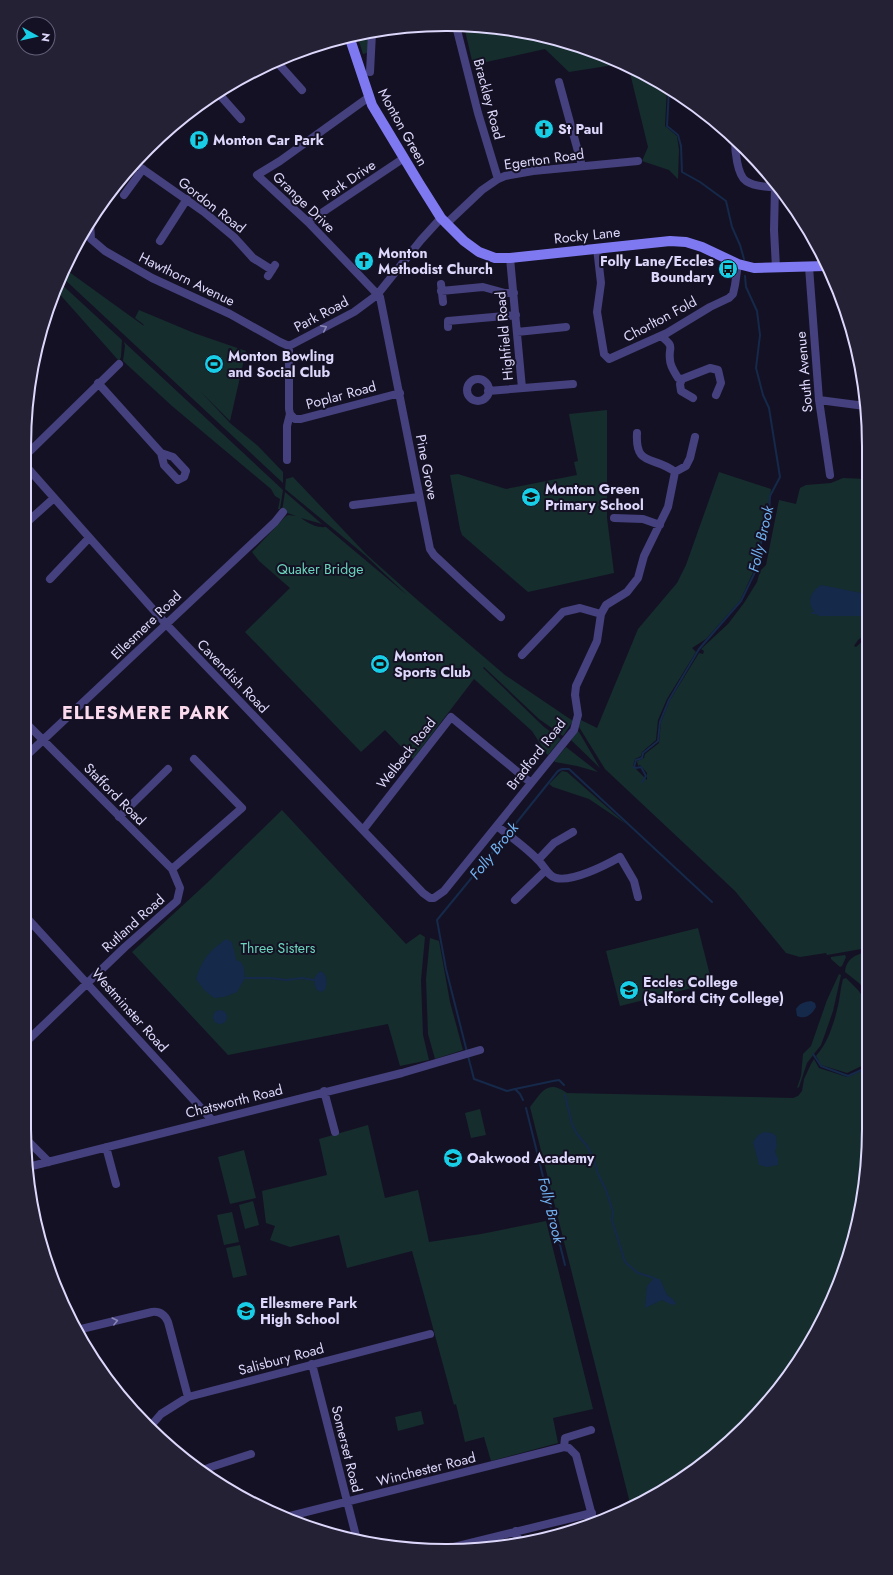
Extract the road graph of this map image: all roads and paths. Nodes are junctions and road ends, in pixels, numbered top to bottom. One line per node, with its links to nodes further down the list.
1 (457, 31): 17 (street, Brackley Road)
2 (372, 38): 5 (street, Monton Green)
3 (351, 42): 8 (main road, Monton Green)
4 (280, 66): 7 (street)
5 (370, 72)
6 (559, 82): 14 (street)
7 (302, 90)
8 (370, 97): 12 (main road, Monton Green); 23 (street, Grange Drive)
9 (221, 98): 10 (street)
10 (241, 119)
11 (736, 150): 18 (street)
12 (404, 158): 22 (main road, Monton Green); 23 (street, Park Drive)
13 (638, 161): 14 (street, Egerton Road)
14 (582, 166): 17 (street, Egerton Road)
15 (140, 167): 16 (street, Gordon Road)
16 (143, 169): 20 (street); 21 (street, Gordon Road)
17 (498, 179): 22 (street, Egerton Road)
18 (769, 186)
19 (776, 194): 31 (street)
20 (124, 195)
21 (187, 199): 25 (street); 32 (street, Gordon Road)
22 (444, 221): 27 (main road, Rocky Lane); 34 (street, Park Road)
23 (308, 222): 34 (street, Grange Drive)
24 (91, 233): 41 (street, Hawthorn Avenue)
25 (160, 240)
26 (597, 248): 27 (main road, Rocky Lane); 28 (main road, Rocky Lane); 40 (street, Chorlton Fold)
27 (510, 258): 33 (street, Highfield Road)
28 (738, 264): 31 (main road, Rocky Lane); 40 (street, Chorlton Fold)
29 (821, 266): 30 (main road, Rocky Lane)
30 (809, 267): 31 (main road, Rocky Lane); 51 (street, South Avenue)
31 (776, 268)
32 (272, 270)
33 (514, 293): 35 (street); 36 (street, Highfield Road)
34 (377, 294): 41 (street, Park Road, one-way to 34); 48 (street, Pine Grove)
35 (443, 302)
36 (516, 314): 37 (street); 39 (street, Highfield Road)
37 (448, 327)
38 (566, 327): 39 (street)
39 (517, 332): 46 (street, Highfield Road)
40 (662, 336): 43 (street)
41 (289, 346): 53 (street, Park Road)
42 (119, 364): 44 (street)
43 (682, 379): 49 (street); 50 (street)
44 (98, 383): 56 (street); 57 (street)
45 (573, 384): 46 (street)
46 (522, 388): 47 (street)
47 (488, 391)
48 (400, 393): 53 (street, Poplar Road); 62 (street, Pine Grove)
49 (716, 395)
50 (693, 398)
51 (819, 400): 52 (street); 61 (street, South Avenue)
52 (859, 405)
53 (290, 414): 58 (street, Park Road)
54 (637, 433): 60 (street)
55 (695, 437): 60 (street)
56 (31, 450)
57 (161, 453)
58 (286, 460)
59 (31, 472): 63 (street, Cavendish Road)
60 (675, 472): 68 (street)
61 (830, 475)
62 (419, 496): 64 (street); 72 (street, Pine Grove)
63 (54, 498): 67 (street); 69 (street, Cavendish Road)
64 (353, 506)
65 (283, 512): 73 (street, Ellesmere Road)
66 (614, 518): 68 (street)
67 (31, 519)
68 (660, 524): 71 (street)
69 (89, 538): 70 (street); 73 (street, Cavendish Road)
70 (50, 579)
71 (601, 614): 74 (street); 80 (street, Bradford Road)
72 (501, 617)
73 (166, 624): 76 (street, Ellesmere Road); 83 (street, Cavendish Road)
74 (522, 655)
75 (31, 728): 76 (street, Stafford Road)
76 (43, 740): 77 (street, Ellesmere Road); 81 (street, Stafford Road)
77 (31, 751)
78 (194, 759): 86 (street)
79 (168, 769): 81 (street)
80 (531, 783): 82 (street, Bradford Road); 83 (street, Welbeck Road)
81 (120, 817): 86 (street, Stafford Road)
82 (497, 826): 85 (street); 90 (street, Bradford Road)
83 (363, 830): 90 (street, Cavendish Road)
84 (573, 832): 85 (street)
85 (538, 860): 87 (street)
86 (172, 869): 88 (street, Stafford Road)
87 (546, 870): 89 (street); 91 (street)
88 (180, 888): 93 (street, Rutland Road)
89 (638, 897)
90 (430, 898)
91 (515, 900)
92 (31, 922): 93 (street, Westminster Road)
93 (88, 983): 94 (street, Rutland Road); 97 (street, Westminster Road)
94 (31, 1037)
95 (478, 1050): 96 (street, Chatsworth Road)
96 (324, 1091): 97 (street, Chatsworth Road); 98 (street)
97 (212, 1120): 100 (street, Chatsworth Road)
98 (335, 1132)
99 (32, 1144): 101 (street)
100 (106, 1147): 101 (street, Chatsworth Road); 103 (street)
101 (49, 1162): 102 (street, Chatsworth Road)
102 (33, 1166)
103 (116, 1184)
104 (83, 1329): 107 (street, one-way to 107)
105 (430, 1334): 106 (street, Salisbury Road)
106 (312, 1364): 107 (street, Salisbury Road); 113 (street, Somerset Road)
107 (188, 1397): 108 (street, Salisbury Road)
108 (154, 1423)
109 (591, 1430): 110 (street)
110 (564, 1447): 113 (street, Winchester Road); 114 (street)
111 (251, 1454): 112 (street)
112 (208, 1468)
113 (347, 1502): 115 (street, Winchester Road); 118 (street, Somerset Road)
114 (592, 1513): 116 (street); 117 (street)
115 (295, 1515)
116 (593, 1517)
117 (516, 1531): 119 (street); 120 (street)
118 (355, 1534)
119 (518, 1538)
120 (469, 1543)

